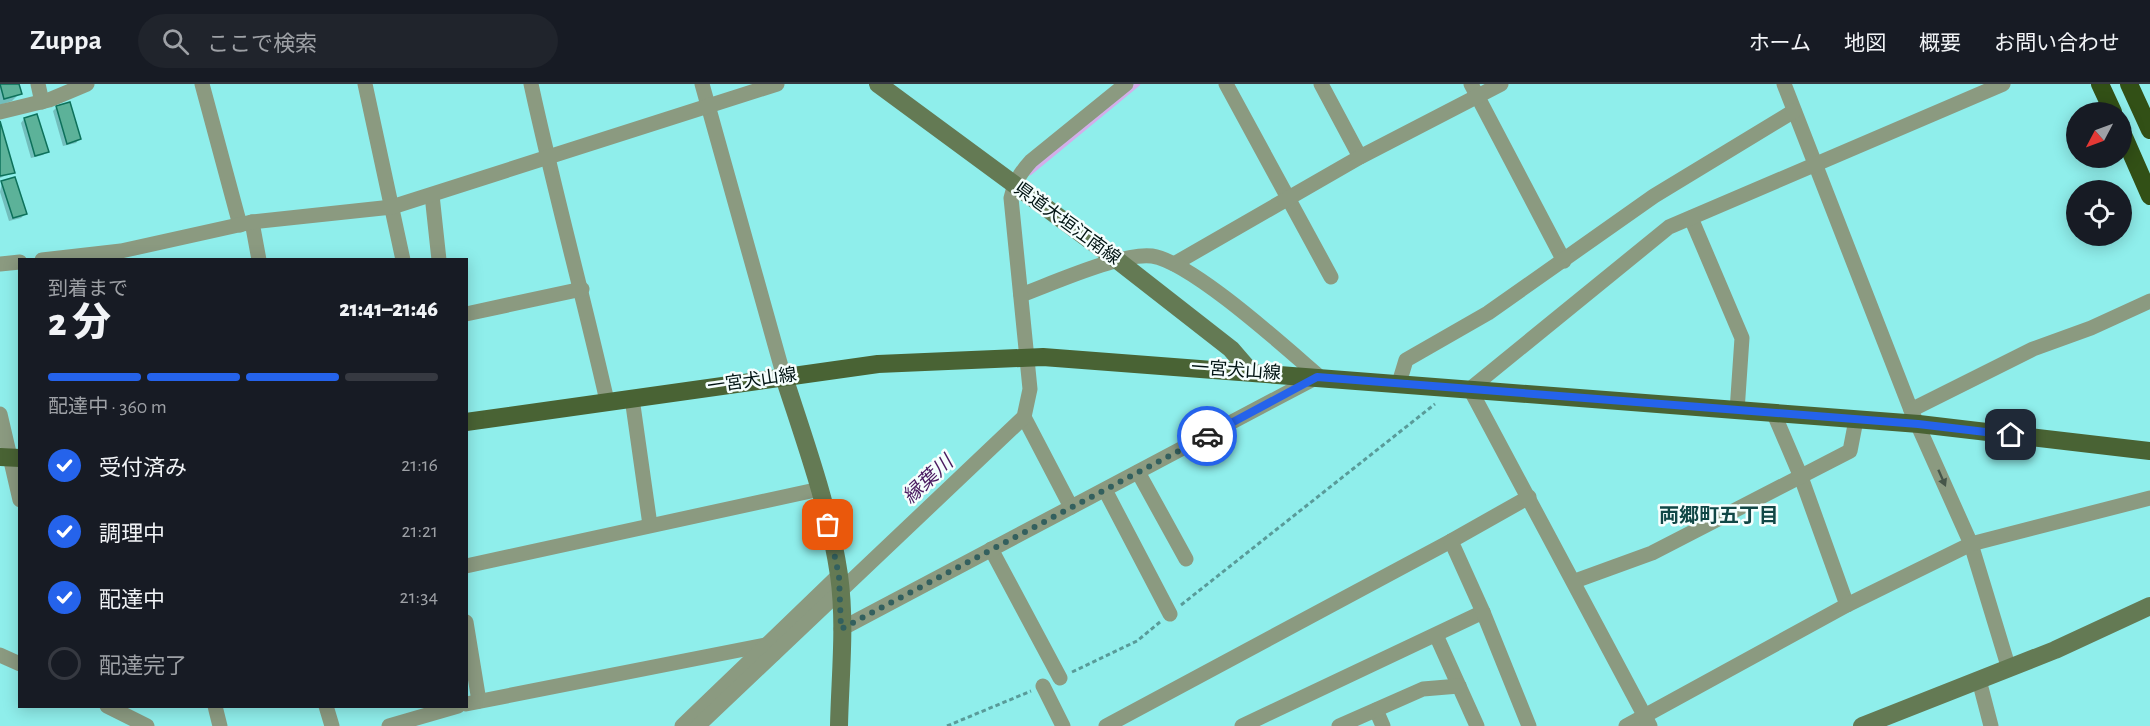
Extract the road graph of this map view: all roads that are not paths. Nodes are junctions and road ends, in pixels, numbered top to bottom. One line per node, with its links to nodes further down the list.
1 (38, 84): 18 (street)
2 (202, 84): 34 (street)
3 (365, 84): 32 (street)
4 (531, 84): 25 (street)
5 (702, 84): 20 (street)
6 (777, 84): 20 (street)
7 (878, 84): 28 (main road, 県道大垣江南線)
8 (1126, 84): 28 (street)
9 (1226, 84): 31 (street)
10 (1501, 84): 17 (street)
11 (1784, 84): 21 (street)
12 (2003, 84): 27 (street)
13 (2100, 84): 19 (highway)
14 (2129, 84): 23 (highway)
15 (83, 85): 18 (street)
16 (1324, 85): 26 (street)
17 (1474, 90): 26 (street); 41 (street)
18 (42, 102): 22 (street)
19 (2108, 102)
20 (707, 106): 25 (street); 52 (street)
21 (1794, 111): 27 (street); 41 (street)
22 (0, 112)
23 (2150, 130)
24 (2132, 155): 30 (highway)
25 (546, 157): 29 (street); 46 (street)
26 (1360, 157): 31 (street)
27 (1814, 163): 33 (street); 62 (street)
28 (1014, 184): 40 (main road, 県道大垣江南線); 47 (street)
29 (432, 195): 32 (street); 39 (street)
30 (2150, 196)
31 (1288, 197): 44 (street); 45 (street)
32 (392, 207): 34 (street); 38 (street)
33 (1691, 218): 55 (street); 58 (street)
34 (246, 223): 35 (street); 37 (street)
35 (122, 255): 36 (street)
36 (74, 258)
37 (258, 258)
38 (404, 258)
39 (440, 258)
40 (1118, 260): 44 (street); 47 (street); 51 (main road, 県道大垣江南線)
41 (1564, 261): 54 (street)
42 (18, 262): 43 (street)
43 (0, 264)
44 (1174, 264): 53 (street)
45 (1331, 277)
46 (582, 289): 49 (street); 57 (street)
47 (1021, 295): 50 (street)
48 (2150, 301): 62 (street)
49 (468, 314)
50 (1028, 358): 51 (main road, 一宮犬山線); 52 (main road, 一宮犬山線); 61 (street)
51 (1250, 371): 53 (main road, 一宮犬山線)
52 (784, 377): 56 (main road, 一宮犬山線); 69 (main road)
53 (1319, 377): 54 (main road, 一宮犬山線); 67 (street)
54 (1399, 383): 55 (main road, 一宮犬山線)
55 (1462, 388): 58 (main road, 一宮犬山線); 72 (street)
56 (632, 398): 57 (main road, 一宮犬山線); 75 (street)
57 (607, 401): 64 (main road, 一宮犬山線)
58 (1737, 411): 60 (main road, 一宮犬山線)
59 (0, 414): 66 (street)
60 (1774, 414): 63 (main road, 一宮犬山線); 68 (street)
61 (1024, 417): 74 (street); 82 (street)
62 (1915, 417): 63 (main road, 一宮犬山線); 65 (main road, 一宮犬山線); 77 (street, one-way to 77)
63 (1856, 420): 68 (street)
64 (468, 422)
65 (2150, 451)
66 (9, 458): 71 (street)
67 (1138, 472): 70 (street); 79 (street)
68 (1801, 477): 81 (street); 83 (street)
69 (820, 489): 75 (street); 82 (main road)
70 (1105, 490): 74 (street); 86 (street)
71 (18, 492)
72 (1529, 497): 76 (street); 81 (street)
73 (2150, 498): 77 (street)
74 (1071, 507): 78 (street)
75 (650, 525): 80 (street)
76 (1451, 542): 85 (street); 112 (street)
77 (1971, 544): 83 (street); 93 (street)
78 (991, 549): 87 (street); 94 (street)
79 (1185, 559)
80 (468, 566)
81 (1575, 581): 104 (street)
82 (839, 583): 87 (main road); 90 (street)
83 (1847, 605): 104 (street)
84 (2150, 606): 93 (main road)
85 (1483, 612): 88 (street); 117 (street)
86 (1170, 614)
87 (841, 629): 110 (main road)
88 (1436, 635): 97 (street); 113 (street)
89 (468, 645): 98 (street)
90 (766, 653): 98 (street); 105 (street)
91 (0, 655): 92 (street)
92 (18, 663)
93 (2009, 669): 95 (main road)
94 (1060, 678)
95 (1979, 680): 119 (main road); 120 (street)
96 (1043, 686): 111 (street)
97 (1459, 686): 103 (street); 116 (street)
98 (473, 702)
99 (111, 708): 106 (street)
100 (216, 708): 107 (street)
101 (327, 708): 108 (street)
102 (451, 708): 109 (street)
103 (1376, 710): 114 (street); 115 (street)
104 (1648, 720): 118 (street)
105 (692, 724)
106 (142, 725)
107 (220, 726)
108 (332, 726)
109 (390, 726)
110 (839, 726)
111 (1063, 726)
112 (1106, 726)
113 (1242, 726)
114 (1339, 726)
115 (1383, 726)
116 (1477, 726)
117 (1529, 726)
118 (1626, 726)
119 (1862, 726)
120 (1991, 726)

